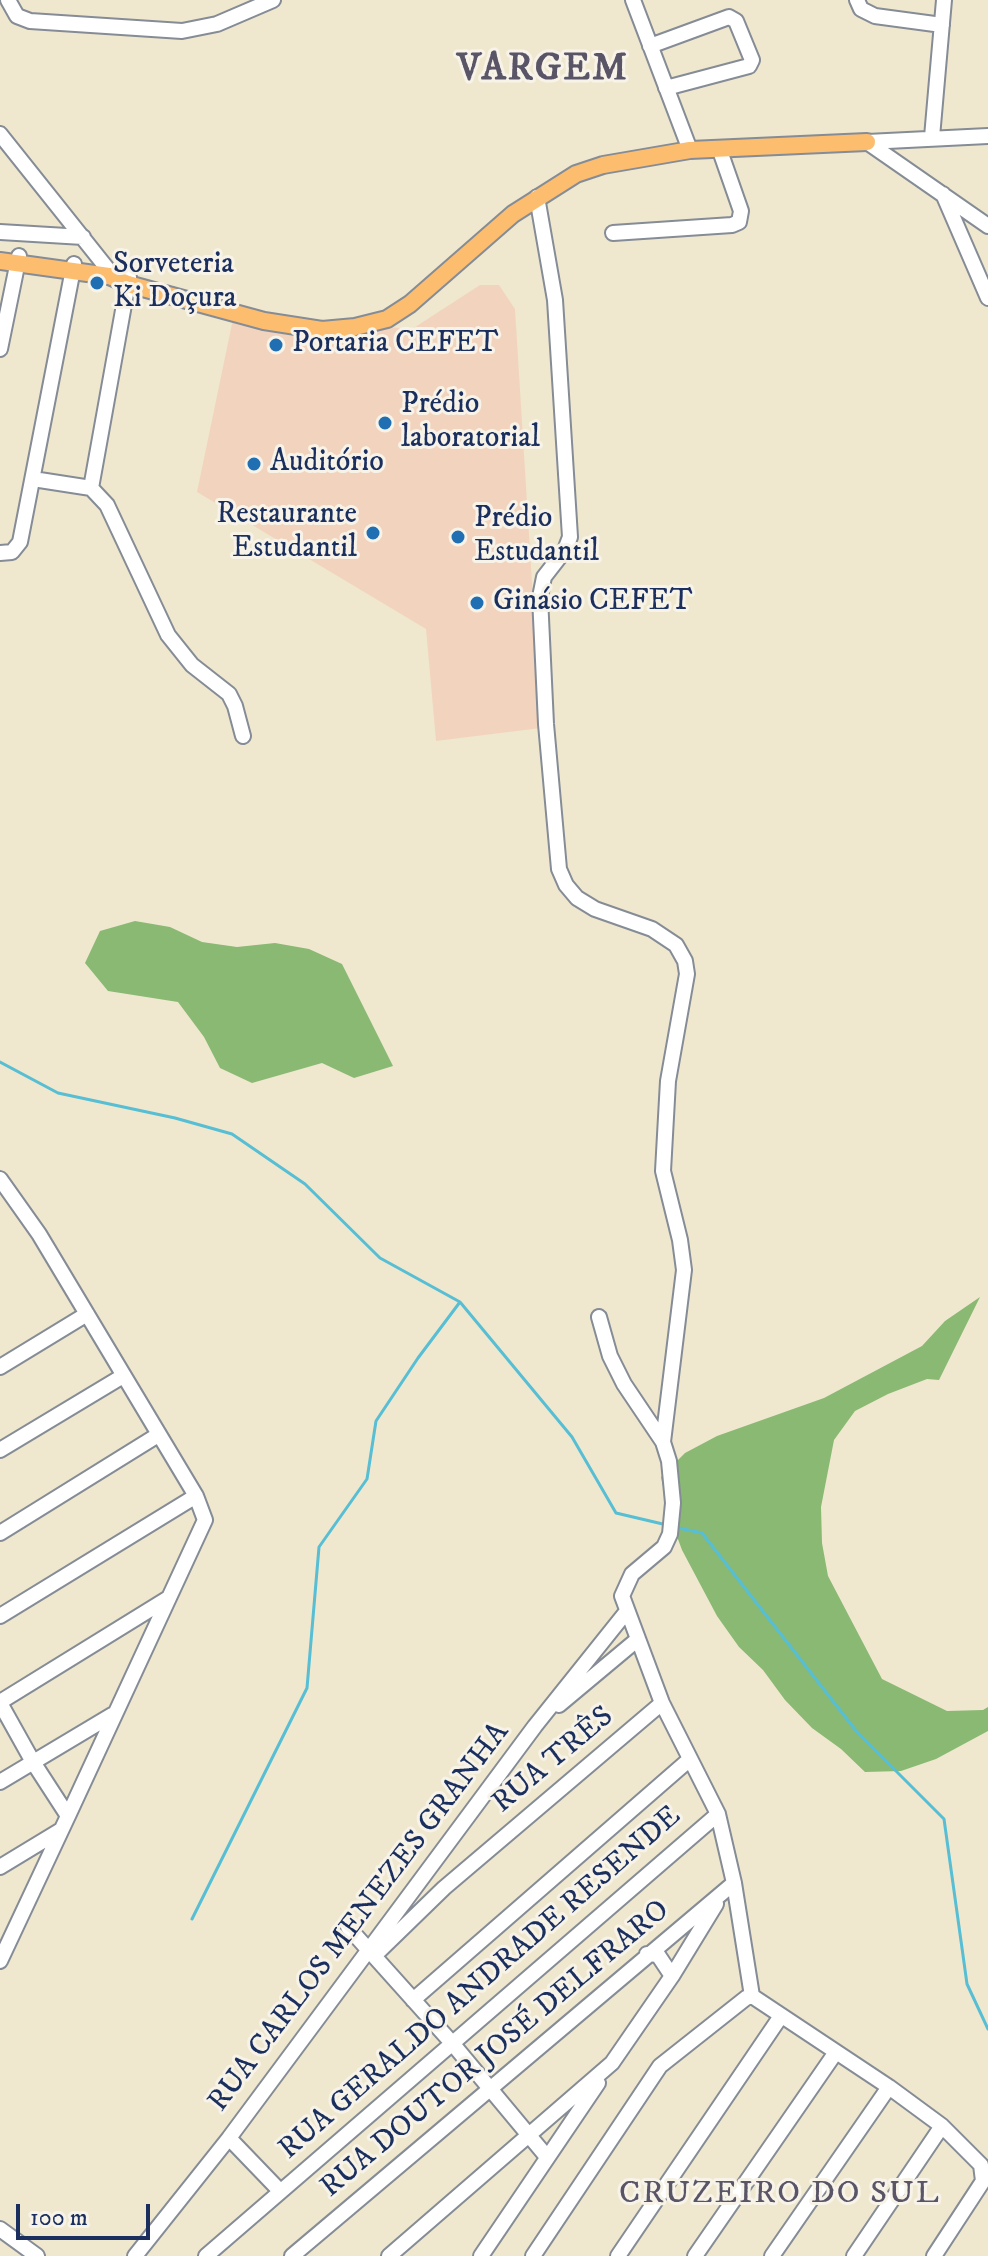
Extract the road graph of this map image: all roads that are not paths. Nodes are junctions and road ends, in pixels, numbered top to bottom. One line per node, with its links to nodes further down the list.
1 (273, 0): 5 (street)
2 (633, 0): 8 (street)
3 (857, 0): 7 (street)
4 (944, 0): 7 (street)
5 (11, 6): 6 (street)
6 (0, 23)
7 (942, 25): 12 (street)
8 (650, 46): 9 (street); 9 (street)
9 (666, 88): 15 (street)
10 (0, 134): 16 (street)
11 (988, 136): 12 (street)
12 (932, 137): 13 (street)
13 (867, 142): 14 (main road); 17 (street)
14 (719, 148): 15 (main road); 21 (street)
15 (690, 150): 18 (main road)
16 (8, 152): 22 (street)
17 (943, 194): 19 (street); 26 (street)
18 (537, 197): 28 (main road); 42 (street)
19 (988, 226)
20 (0, 232): 22 (street)
21 (613, 233)
22 (83, 237): 27 (street)
23 (0, 254): 24 (main road)
24 (12, 260): 25 (main road); 31 (street)
25 (74, 267): 27 (main road); 32 (street)
26 (977, 270): 29 (street); 30 (street)
27 (110, 274): 28 (main road)
28 (129, 281): 33 (street)
29 (988, 281)
30 (988, 298)
31 (0, 349)
32 (33, 479): 33 (street); 34 (street)
33 (91, 488): 35 (street)
34 (0, 553)
35 (243, 736)
36 (0, 1179): 37 (street)
37 (87, 1314): 39 (street); 40 (street)
38 (599, 1317): 42 (street)
39 (0, 1367)
40 (123, 1376): 41 (street); 43 (street)
41 (158, 1435): 44 (street); 45 (street)
42 (663, 1442): 47 (street)
43 (0, 1450)
44 (196, 1496): 46 (street); 48 (street)
45 (0, 1533)
46 (167, 1599): 50 (street); 52 (street)
47 (627, 1611): 49 (street); 53 (street, RUA CARLOS MENEZES GRANHA)
48 (0, 1616)
49 (638, 1639): 51 (street); 53 (street)
50 (0, 1702): 55 (street)
51 (662, 1703): 54 (street); 62 (street, RUA TRÊS)
52 (113, 1715): 55 (street); 58 (street)
53 (535, 1726): 60 (street, RUA CARLOS MENEZES GRANHA)
54 (690, 1759): 57 (street); 71 (street)
55 (33, 1762): 56 (street); 58 (street)
56 (0, 1782)
57 (718, 1814): 61 (street); 73 (street, RUA GERALDO ANDRADE RESENDE)
58 (63, 1817): 59 (street); 65 (street)
59 (0, 1867)
60 (427, 1870): 62 (street); 66 (street, RUA CARLOS MENEZES GRANHA)
61 (734, 1883): 63 (street, RUA DOUTOR JOSÉ DELFRARO); 70 (street)
62 (444, 1888): 66 (street, RUA TRÊS)
63 (721, 1897): 67 (street, RUA DOUTOR JOSÉ DELFRARO); 69 (street)
64 (348, 1927): 66 (street)
65 (5, 1944): 68 (street)
66 (371, 1952): 71 (street); 80 (street, RUA CARLOS MENEZES GRANHA)
67 (647, 1954): 69 (street); 76 (street, RUA DOUTOR JOSÉ DELFRARO)
68 (0, 1961)
69 (672, 1976): 75 (street)
70 (752, 1996): 72 (street); 91 (street)
71 (413, 2000): 73 (street)
72 (781, 2016): 74 (street); 92 (street)
73 (452, 2043): 76 (street); 82 (street, RUA GERALDO ANDRADE RESENDE)
74 (836, 2052): 77 (street); 93 (street)
75 (612, 2063): 79 (street); 81 (street)
76 (490, 2087): 79 (street); 88 (street, RUA DOUTOR JOSÉ DELFRARO)
77 (889, 2087): 78 (street); 94 (street)
78 (942, 2126): 84 (street); 95 (street)
79 (529, 2136): 81 (street); 89 (street)
80 (229, 2138): 82 (street); 86 (street, RUA CARLOS MENEZES GRANHA)
81 (547, 2157): 90 (street)
82 (280, 2191): 87 (street, RUA GERALDO ANDRADE RESENDE)
83 (0, 2229): 85 (street)
84 (940, 2253)
85 (37, 2256)
86 (135, 2256)
87 (206, 2256)
88 (292, 2256)
89 (389, 2256)
90 (481, 2256)
91 (533, 2256)
92 (618, 2256)
93 (695, 2256)
94 (772, 2256)
95 (854, 2256)

